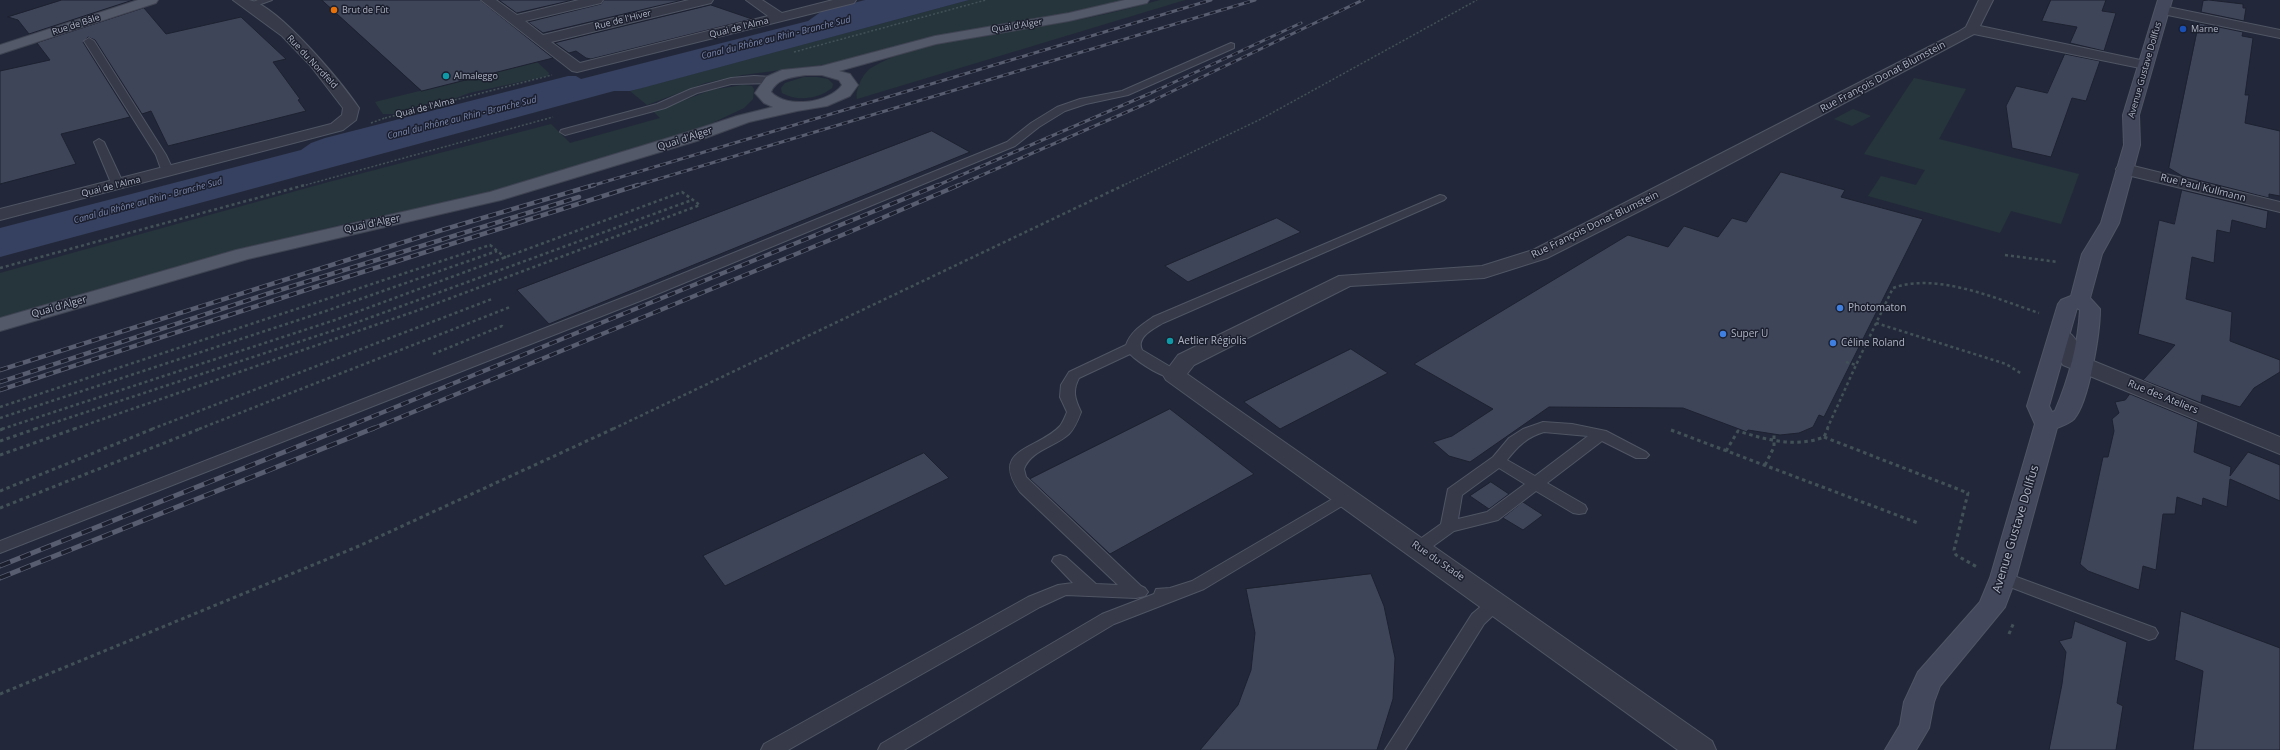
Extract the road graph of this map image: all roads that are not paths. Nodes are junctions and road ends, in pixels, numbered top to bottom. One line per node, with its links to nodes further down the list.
1 (151, 0): 19 (main road, Rue de Bâle)
2 (268, 0): 10 (lane)
3 (488, 0): 13 (street)
4 (596, 0): 13 (street)
5 (706, 0): 16 (street, Rue de l'Hiver)
6 (753, 0): 12 (street)
7 (850, 0): 12 (street, Quai de l'Alma)
8 (1142, 0): 20 (main road, Quai d'Alger)
9 (1986, 0): 14 (street)
10 (245, 2): 28 (street, Rue du Nordfeld)
11 (2164, 5): 15 (street); 21 (main road, Avenue Gustave Dollfus)
12 (781, 18): 16 (street, Quai de l'Alma)
13 (514, 20): 16 (street)
14 (1972, 29): 21 (street); 42 (street, Rue François Donat Blumstein)
15 (2280, 34)
16 (540, 40)
17 (89, 41): 32 (lane)
18 (1231, 46): 52 (lane)
19 (0, 50)
20 (892, 52): 22 (main road, Quai d'Alger); 24 (main road, Quai d'Alger)
21 (2145, 65): 31 (main road, Avenue Gustave Dollfus)
22 (822, 70): 23 (main road, Quai d'Alger); 24 (main road, Quai d'Alger)
23 (772, 80): 25 (main road, Quai d'Alger); 29 (lane)
24 (848, 80): 26 (main road, Quai d'Alger)
25 (765, 97): 26 (main road, Quai d'Alger); 27 (main road, Quai d'Alger)
26 (796, 106): 27 (main road, Quai d'Alger)
27 (743, 119): 38 (main road, Quai d'Alger)
28 (337, 127): 32 (street, Quai de l'Alma)
29 (565, 132)
30 (99, 142): 33 (lane)
31 (2126, 169): 35 (street, Rue Paul Kullmann); 37 (main road, Avenue Gustave Dollfus)
32 (168, 172): 33 (street, Quai de l'Alma)
33 (118, 185): 36 (street, Quai de l'Alma)
34 (1440, 198): 40 (lane)
35 (2280, 207)
36 (0, 215)
37 (2080, 300): 39 (main road); 41 (main road)
38 (0, 325)
39 (2060, 335): 41 (street, Rue des Ateliers); 43 (main road)
40 (1133, 347): 42 (lane); 57 (lane)
41 (2083, 364): 43 (main road); 45 (street, Rue des Ateliers)
42 (1174, 375): 49 (street, Rue du Stade)
43 (2047, 424): 55 (main road, Avenue Gustave Dollfus)
44 (1601, 434): 46 (lane); 47 (lane); 48 (lane)
45 (2277, 440)
46 (1641, 455)
47 (1498, 461): 48 (lane); 51 (lane)
48 (1536, 483): 50 (lane); 51 (lane)
49 (1346, 496): 53 (street, Rue du Stade); 58 (lane)
50 (1579, 508)
51 (1449, 527): 53 (lane)
52 (0, 547)
53 (1420, 548): 59 (street, Rue du Stade)
54 (1060, 561): 56 (lane)
55 (2003, 578): 60 (lane); 61 (main road, Avenue Gustave Dollfus)
56 (1092, 590): 57 (lane); 62 (lane)
57 (1136, 592): 58 (lane)
58 (1170, 594): 63 (lane)
59 (1497, 603): 64 (lane); 65 (street, Rue du Stade)
60 (2149, 633)
61 (1911, 743)
62 (771, 750)
63 (888, 750)
64 (1396, 750)
65 (1701, 750)

